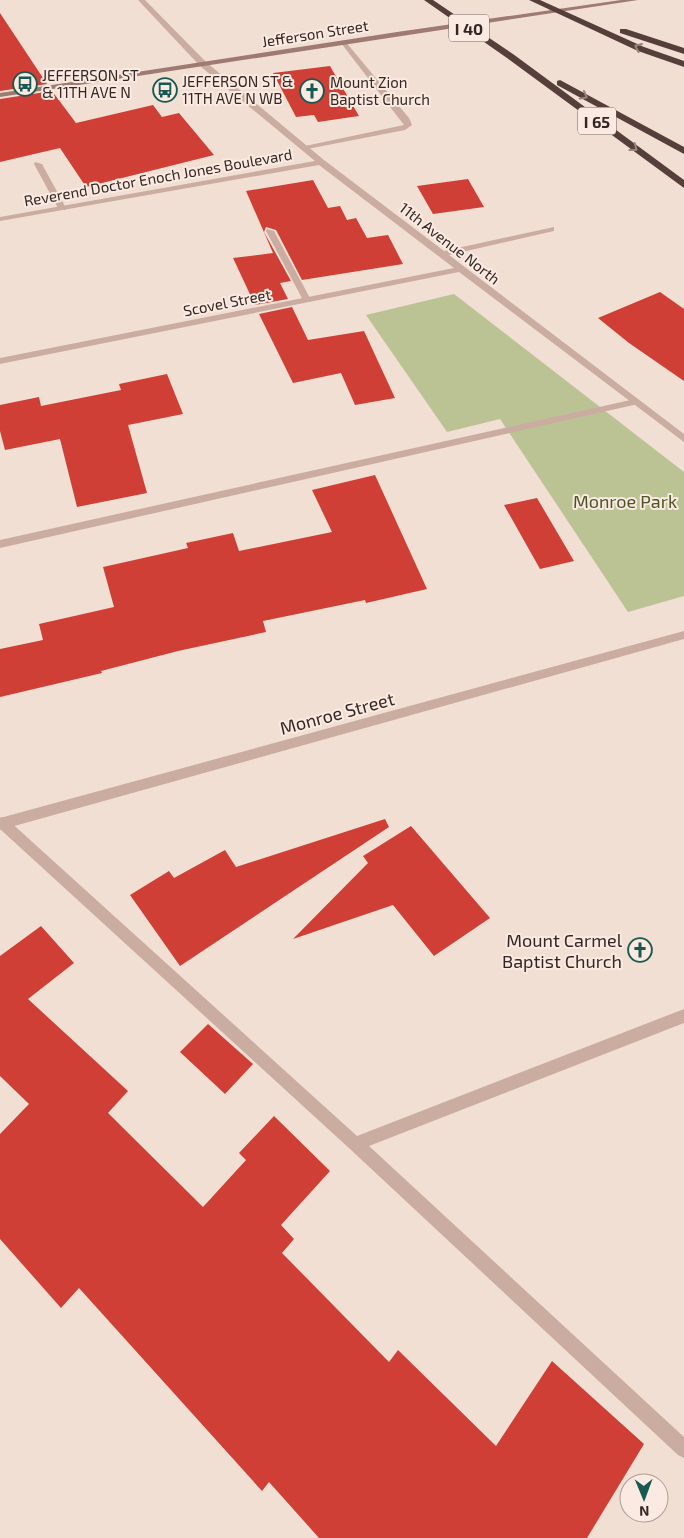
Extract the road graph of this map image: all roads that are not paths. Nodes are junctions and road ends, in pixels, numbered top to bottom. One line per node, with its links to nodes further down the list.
1 (141, 0): 9 (street, 11th Avenue North)
2 (428, 0): 8 (highway, I 40)
3 (533, 0): 5 (highway)
4 (635, 0): 6 (main road, Jefferson Street)
5 (564, 13): 7 (highway); 10 (highway, one-way to 5)
6 (343, 42): 9 (main road, Jefferson Street); 12 (street)
7 (684, 51)
8 (510, 56): 13 (highway, I 40, one-way to 13); 16 (highway, I 65, one-way to 16)
9 (204, 64): 11 (main road, Jefferson Street); 12 (street, 11th Avenue North)
10 (684, 64)
11 (0, 95)
12 (305, 148): 14 (street, 11th Avenue North)
13 (684, 152)
14 (321, 162): 17 (street, Reverend Doctor Enoch Jones Boulevard); 21 (street, 11th Avenue North)
15 (38, 164): 17 (street)
16 (684, 185)
17 (62, 208): 18 (street, Reverend Doctor Enoch Jones Boulevard)
18 (0, 219)
19 (551, 228): 21 (street)
20 (270, 231): 23 (street)
21 (444, 254): 22 (street, 11th Avenue North)
22 (460, 270): 23 (street, Scovel Street); 25 (street, 11th Avenue North)
23 (307, 300): 24 (street, Scovel Street)
24 (0, 361)
25 (635, 402): 26 (street, 11th Avenue North); 27 (street)
26 (684, 439)
27 (0, 544)
28 (684, 635): 29 (street, Monroe Street)
29 (1, 824): 31 (street)
30 (684, 1016): 31 (street)
31 (355, 1144): 32 (street)
32 (684, 1449)

